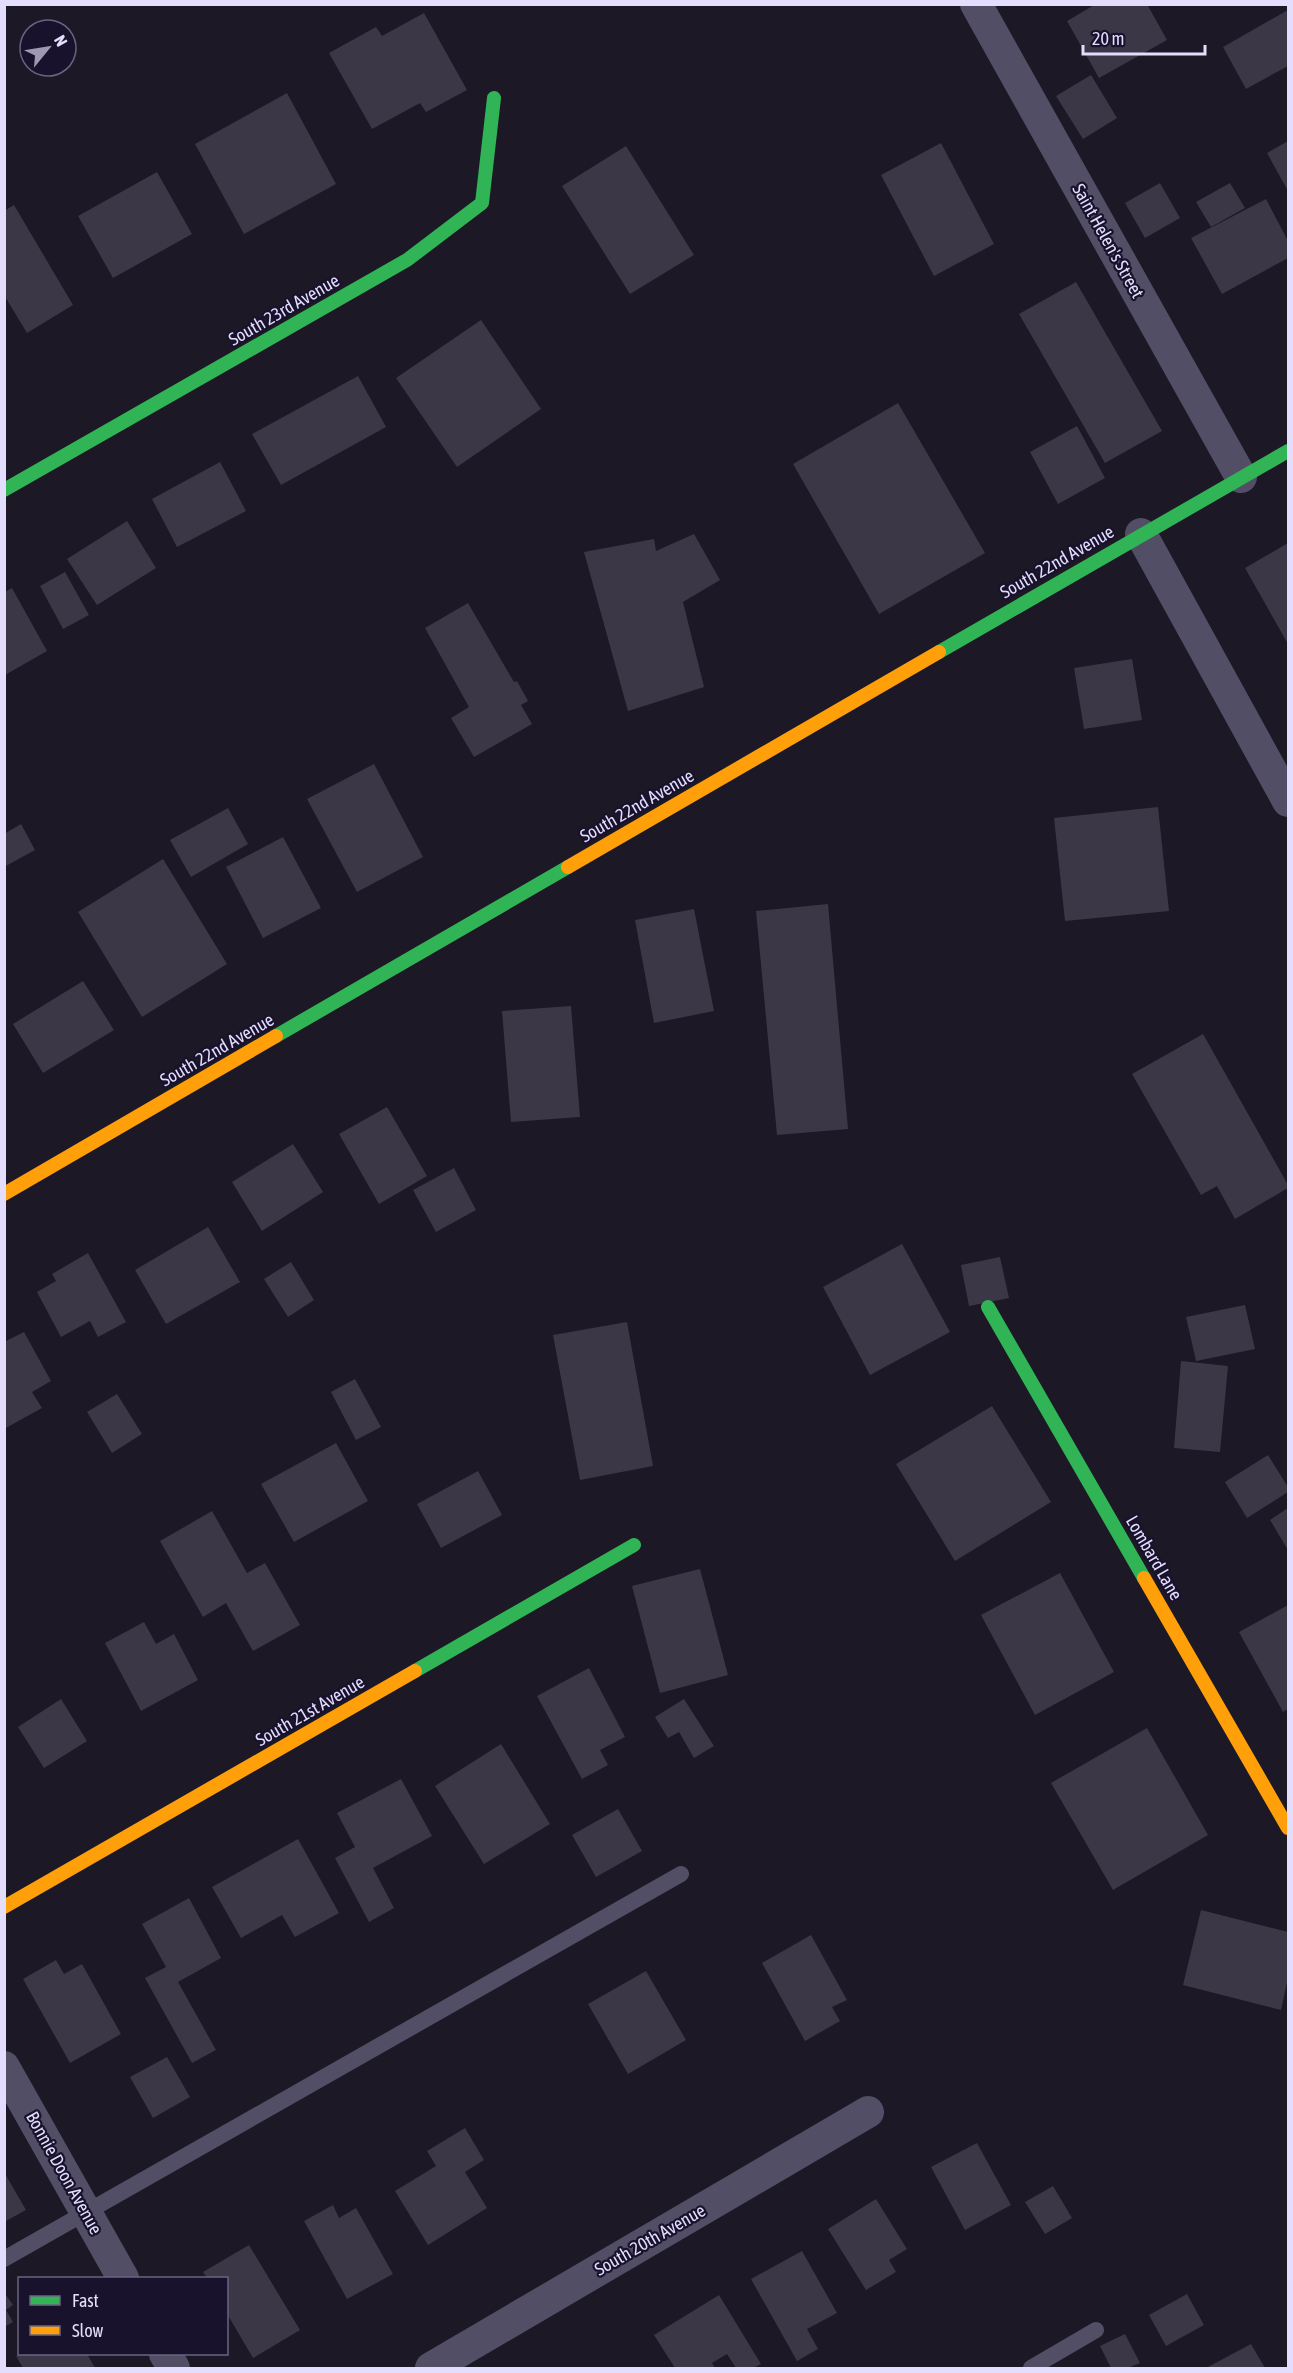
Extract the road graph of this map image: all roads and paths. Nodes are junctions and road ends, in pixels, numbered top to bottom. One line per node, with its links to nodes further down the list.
1 (976, 4): 4 (street, Saint Helen's Street)
2 (494, 98): 5 (street, South 23rd Avenue)
3 (1288, 451): 4 (street, South 22nd Avenue)
4 (1241, 477): 6 (street, South 22nd Avenue)
5 (4, 490)
6 (1141, 534): 7 (street); 8 (street, South 22nd Avenue)
7 (1288, 801)
8 (4, 1194)
9 (988, 1307): 11 (street, Lombard Lane)
10 (634, 1545): 13 (street, South 21st Avenue)
11 (1288, 1828)
12 (681, 1874): 16 (lane)
13 (4, 1907)
14 (4, 2067): 16 (street, Bonnie Doon Avenue)
15 (868, 2112): 22 (street, South 20th Avenue)
16 (86, 2212): 17 (lane); 18 (street, Bonnie Doon Avenue)
17 (4, 2259)
18 (122, 2277)
19 (1096, 2330): 23 (lane)
20 (166, 2355): 21 (street)
21 (174, 2368)
22 (431, 2368)
23 (1031, 2368)

